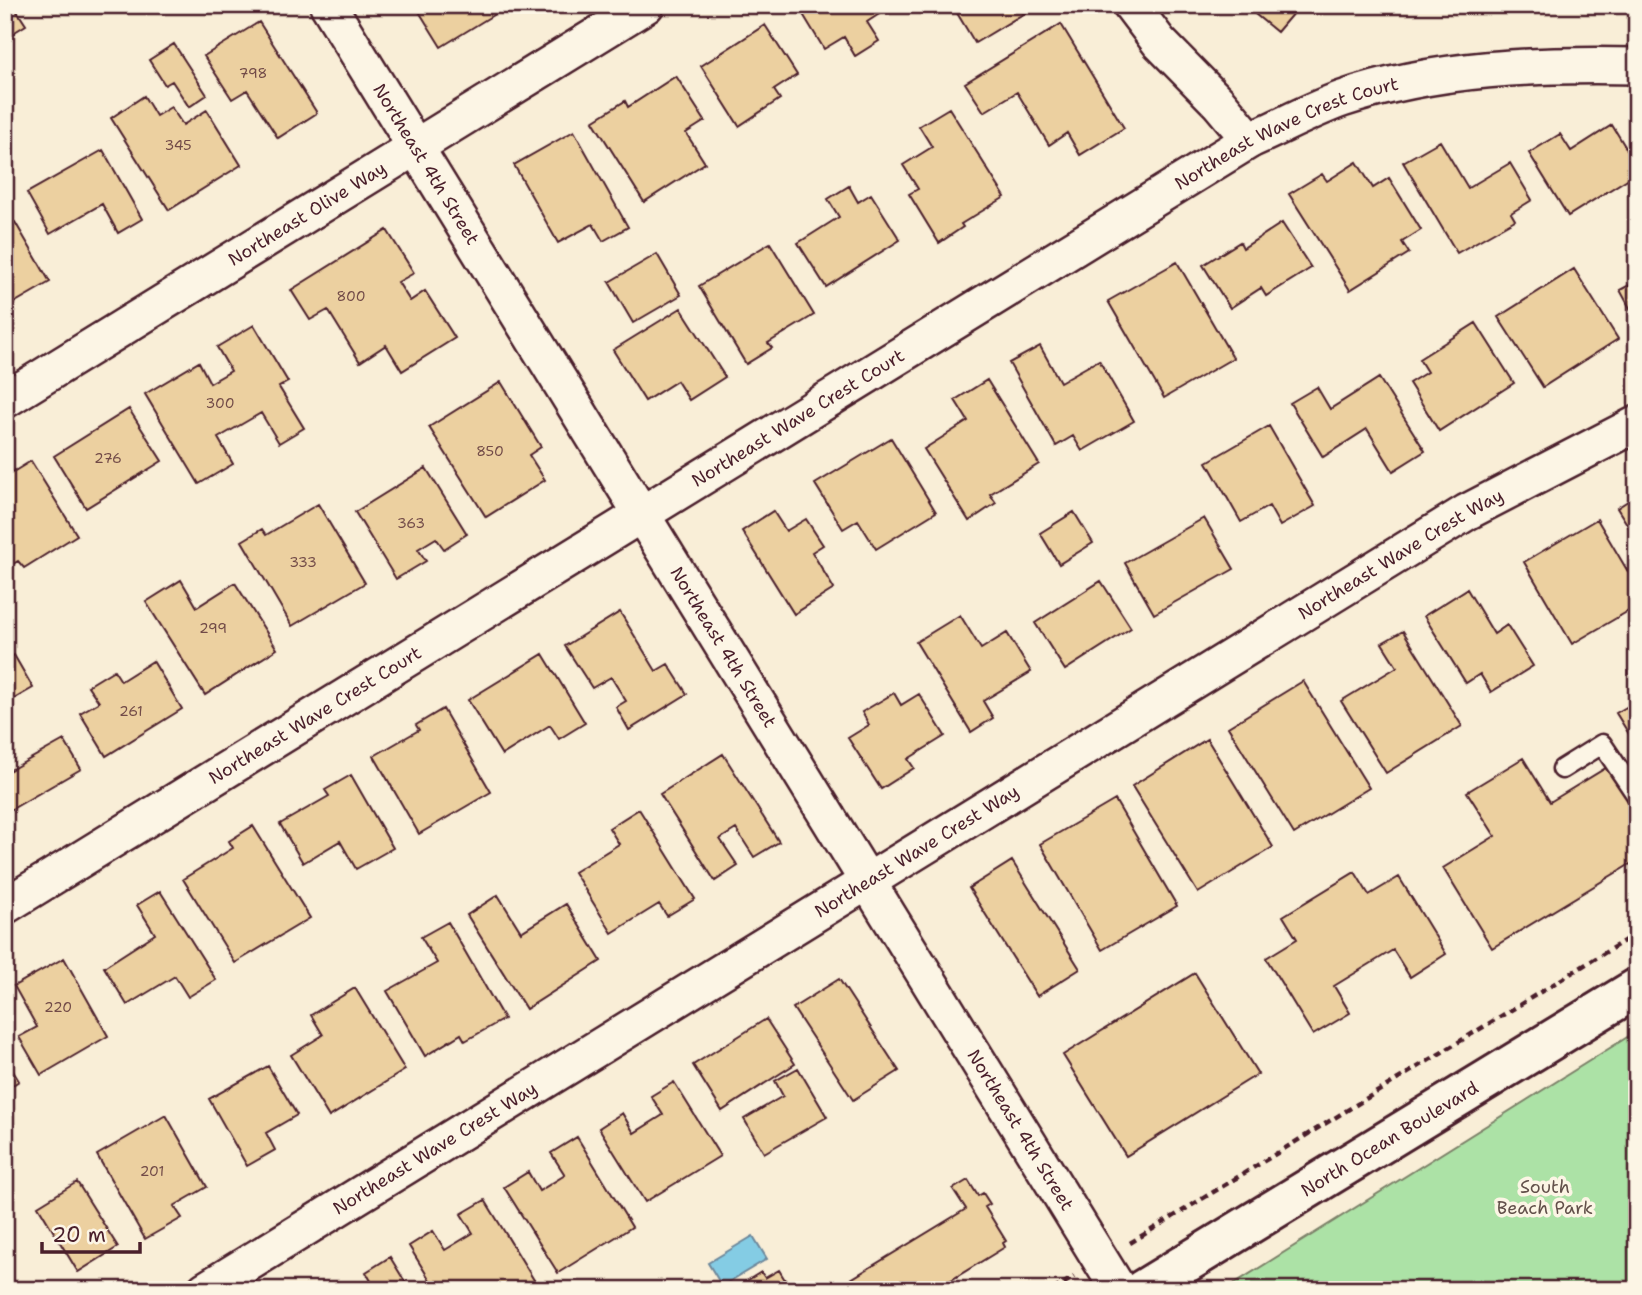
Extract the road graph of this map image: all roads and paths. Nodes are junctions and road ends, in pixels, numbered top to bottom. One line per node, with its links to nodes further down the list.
1 (328, 5): 6 (street, Northeast 4th Street)
2 (646, 5): 6 (street, Northeast Olive Way)
3 (1131, 5): 5 (street)
4 (1637, 66): 5 (street, Northeast Wave Crest Court)
5 (1250, 140): 9 (street, Northeast Wave Crest Court)
6 (415, 147): 7 (street, Northeast Olive Way); 9 (street, Northeast 4th Street)
7 (5, 400)
8 (1637, 424): 12 (street, Northeast Wave Crest Way)
9 (641, 514): 12 (street, Northeast 4th Street); 13 (street, Northeast Wave Crest Court)
10 (1562, 769): 11 (lane)
11 (1637, 796)
12 (867, 881): 16 (street, Northeast 4th Street); 17 (street, Northeast Wave Crest Way)
13 (5, 906)
14 (1637, 933): 16 (path)
15 (1637, 988): 20 (main road, North Ocean Boulevard)
16 (1101, 1261): 18 (path); 19 (street, Northeast 4th Street)
17 (205, 1290)
18 (1053, 1290)
19 (1119, 1290)
20 (1142, 1290)

